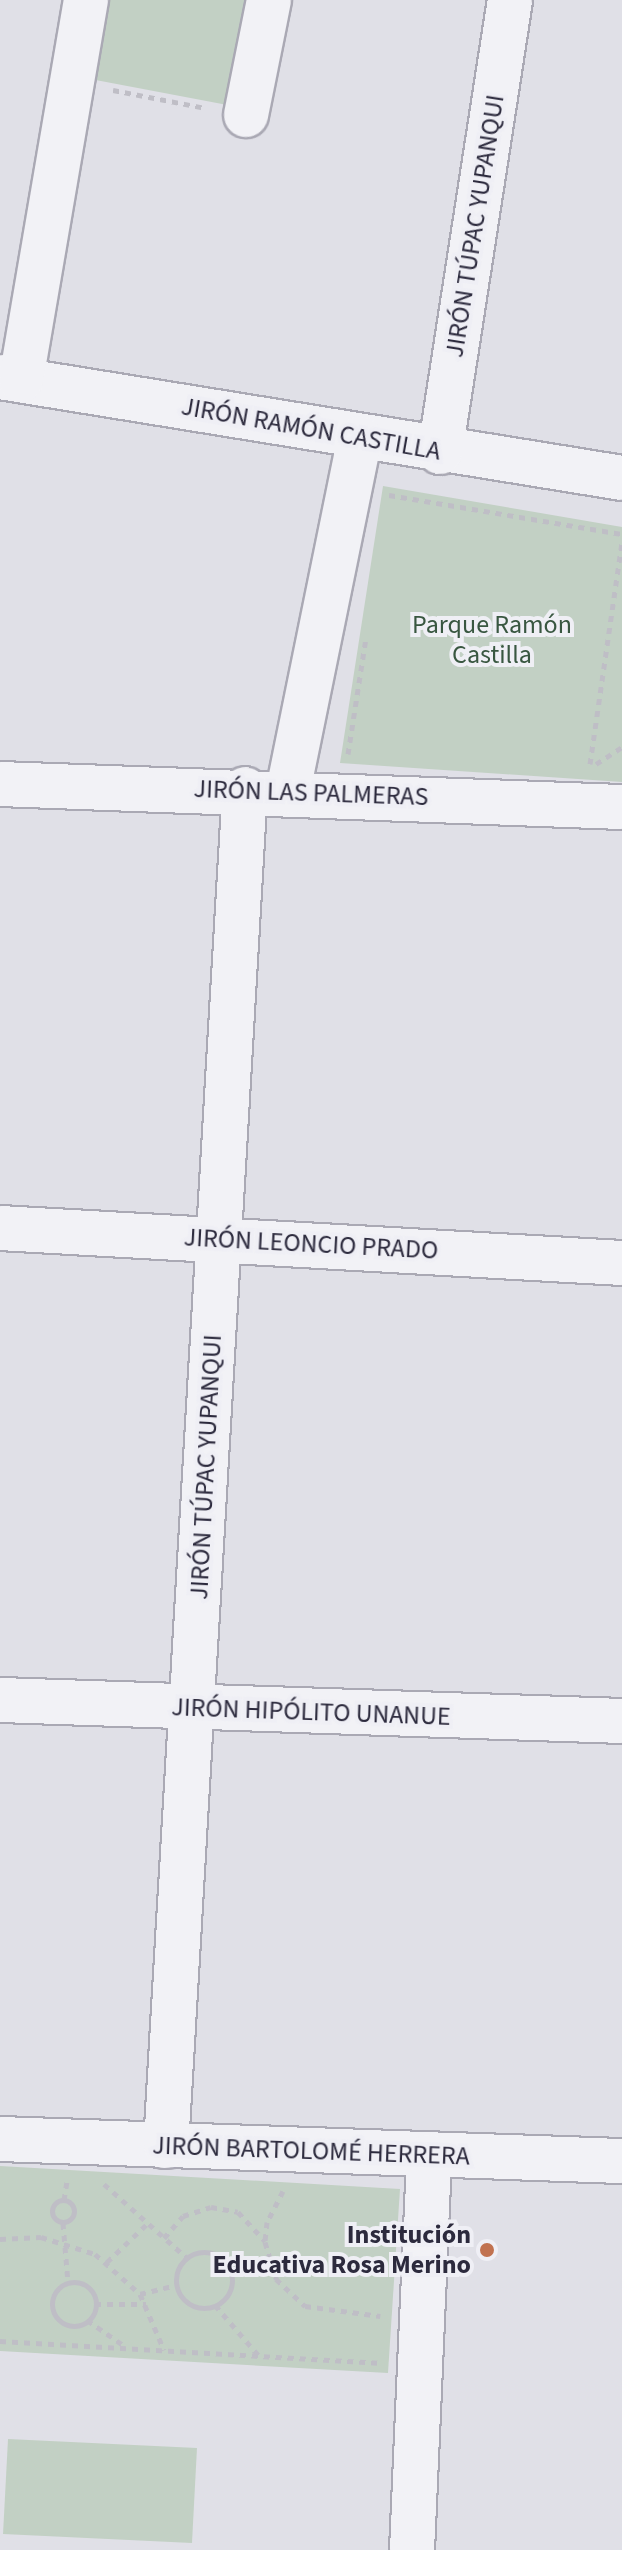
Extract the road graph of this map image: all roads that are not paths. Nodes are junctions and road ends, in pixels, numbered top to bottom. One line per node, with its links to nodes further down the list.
1 (86, 0): 5 (street)
2 (269, 0): 4 (street)
3 (510, 0): 7 (street, JIRÓN TÚPAC YUPANQUI)
4 (246, 115)
5 (10, 379): 6 (street, JIRÓN RAMÓN CASTILLA)
6 (360, 438): 7 (street, JIRÓN RAMÓN CASTILLA); 11 (street)
7 (440, 452): 8 (street, JIRÓN RAMÓN CASTILLA)
8 (622, 478)
9 (0, 784): 10 (street, JIRÓN LAS PALMERAS)
10 (245, 789): 11 (street, JIRÓN LAS PALMERAS); 14 (street, JIRÓN TÚPAC YUPANQUI)
11 (288, 791): 12 (street, JIRÓN LAS PALMERAS)
12 (611, 791)
13 (0, 1228): 14 (street, JIRÓN LEONCIO PRADO)
14 (219, 1237): 15 (street, JIRÓN LEONCIO PRADO); 17 (street, JIRÓN TÚPAC YUPANQUI)
15 (622, 1263)
16 (0, 1700): 17 (street, JIRÓN HIPÓLITO UNANUE)
17 (191, 1709): 18 (street, JIRÓN HIPÓLITO UNANUE); 20 (street, JIRÓN TÚPAC YUPANQUI)
18 (622, 1721)
19 (0, 2139): 20 (street, JIRÓN BARTOLOMÉ HERRERA)
20 (166, 2146): 21 (street, JIRÓN BARTOLOMÉ HERRERA)
21 (429, 2156): 22 (street, JIRÓN BARTOLOMÉ HERRERA); 23 (street)
22 (622, 2161)
23 (412, 2550)

